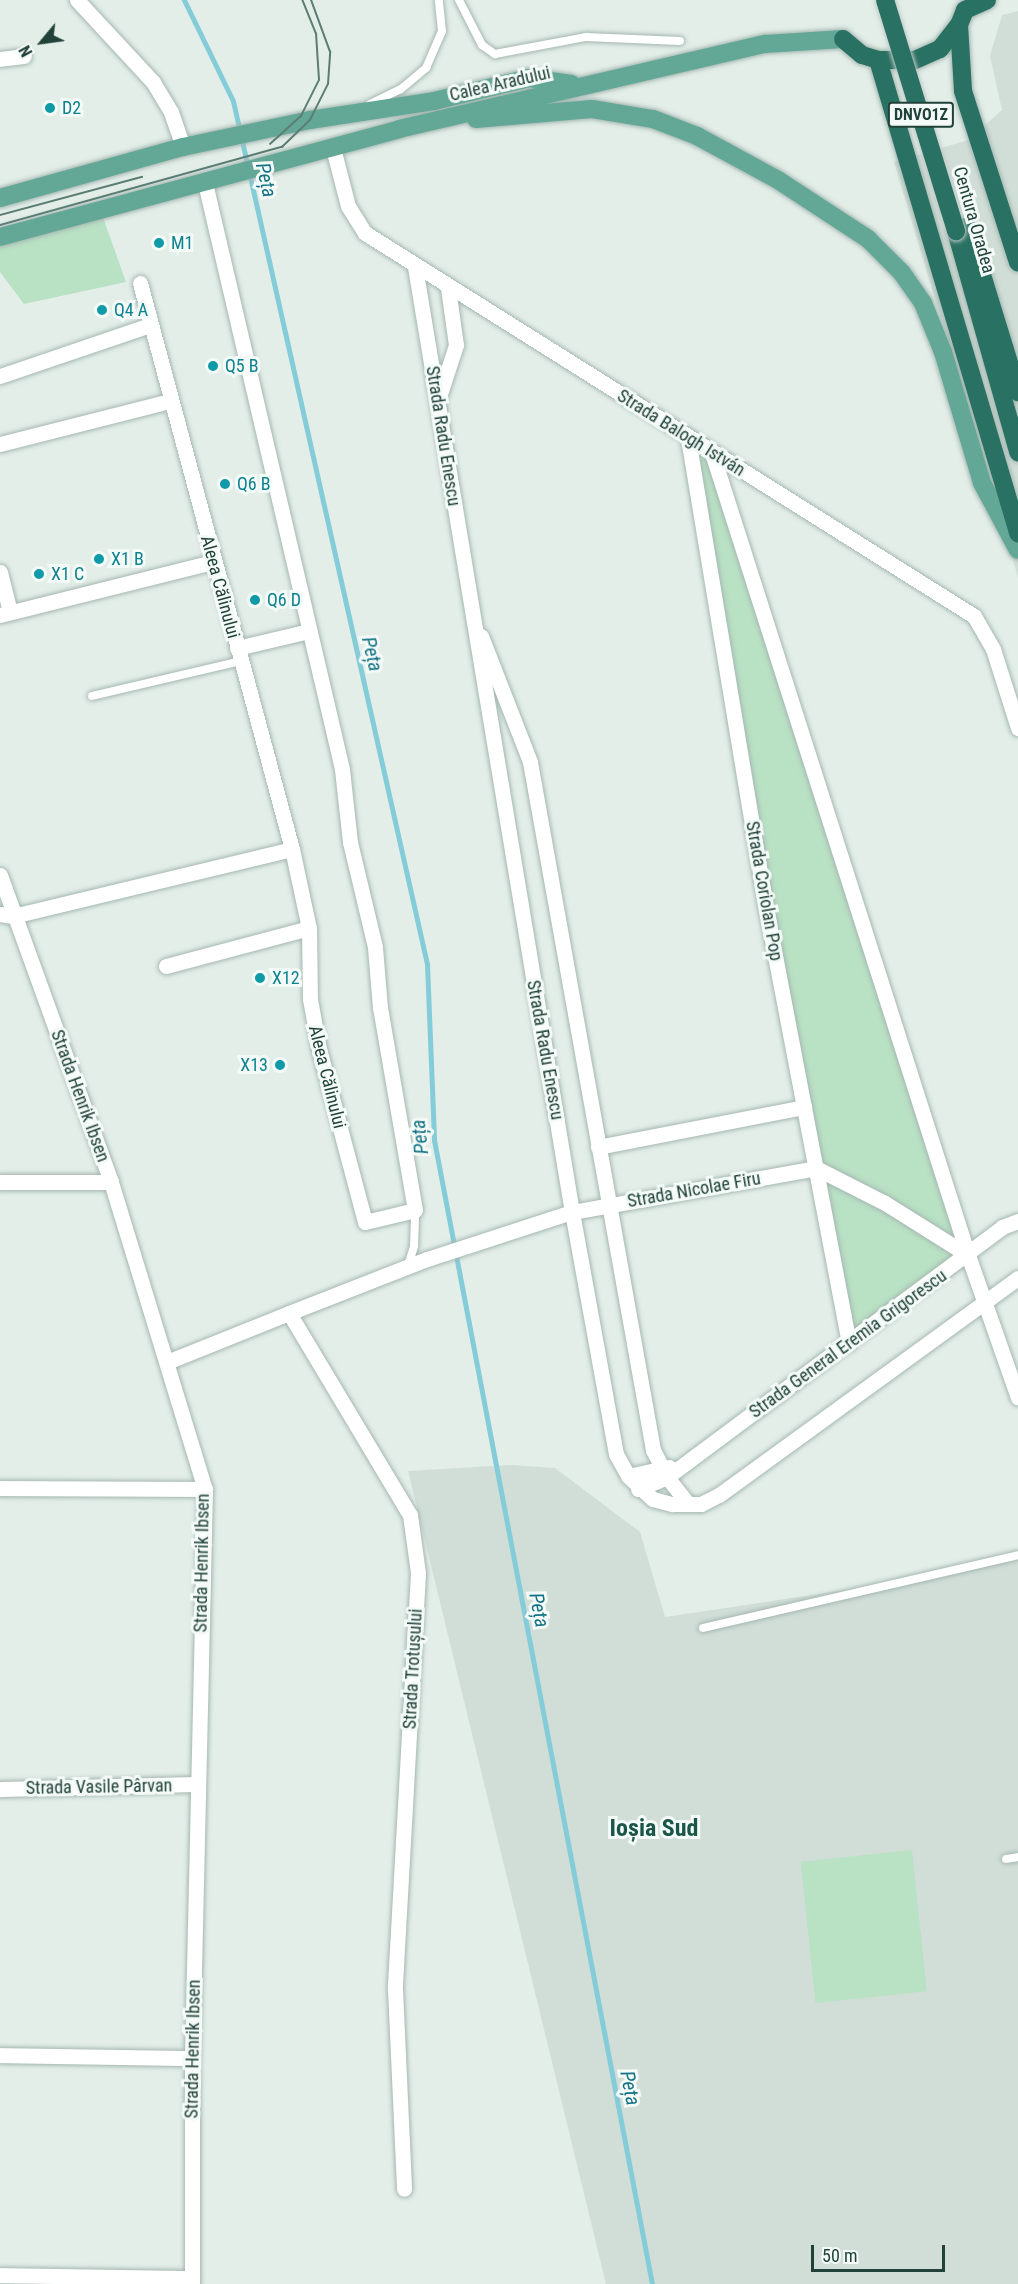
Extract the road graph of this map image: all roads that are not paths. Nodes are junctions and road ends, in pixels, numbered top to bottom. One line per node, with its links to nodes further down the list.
1 (77, 0): 16 (street)
2 (439, 0): 14 (lane)
3 (459, 0): 9 (lane)
4 (885, 0): 20 (highway, Centura Oradea / DNVO1Z, bridge)
5 (898, 0): 20 (highway, Centura Oradea / DNVO1Z)
6 (987, 0): 7 (highway, Calea Aradului)
7 (959, 25): 12 (highway, Calea Aradului); 22 (highway)
8 (843, 39): 12 (highway, Calea Aradului); 13 (main road, Calea Aradului)
9 (680, 41)
10 (24, 56): 11 (street)
11 (0, 59)
12 (878, 60): 35 (highway)
13 (584, 86): 14 (main road, Calea Aradului); 15 (main road, Calea Aradului)
14 (352, 113): 16 (main road, Calea Aradului)
15 (441, 120): 17 (main road, Calea Aradului); 36 (main road)
16 (183, 147): 19 (main road, Calea Aradului)
17 (333, 148): 18 (main road, Calea Aradului); 23 (street, Strada Balogh István)
18 (211, 182): 21 (main road, Calea Aradului); 41 (street)
19 (0, 198)
20 (961, 228): 28 (highway, Centura Oradea / DNVO1Z); 33 (highway, Centura Oradea / DNVO1Z)
21 (0, 237)
22 (1018, 262)
23 (415, 267): 25 (street, Strada Balogh István); 29 (street, Strada Radu Enescu)
24 (140, 283): 26 (street, Aleea Călinului)
25 (448, 288): 29 (street); 31 (street, Strada Balogh István)
26 (150, 325): 27 (street); 30 (street, Aleea Călinului)
27 (0, 376)
28 (1018, 392)
29 (438, 400): 39 (street, Strada Radu Enescu)
30 (170, 401): 32 (street); 37 (street, Aleea Călinului)
31 (688, 438): 34 (street, Strada Balogh István); 50 (street, Strada Coriolan Pop)
32 (0, 444)
33 (1018, 452)
34 (712, 453): 44 (street, Strada Balogh István); 59 (street)
35 (1018, 534)
36 (1018, 550)
37 (213, 562): 40 (street); 42 (street, Aleea Călinului)
38 (0, 572): 40 (street)
39 (470, 605): 51 (street, Strada Radu Enescu); 57 (street, Strada Radu Enescu)
40 (5, 614)
41 (309, 631): 42 (street); 56 (street)
42 (239, 654): 43 (lane); 45 (street, Aleea Călinului)
43 (92, 696)
44 (1018, 728)
45 (292, 849): 47 (street); 48 (street, Aleea Călinului)
46 (0, 875): 47 (street, Strada Henrik Ibsen)
47 (7, 915): 54 (street, Strada Henrik Ibsen)
48 (309, 928): 49 (street); 56 (street, Aleea Călinului)
49 (166, 966)
50 (804, 1107): 51 (street); 52 (street, Strada Coriolan Pop)
51 (598, 1147): 55 (street, Strada Radu Enescu)
52 (816, 1168): 55 (street, Strada Nicolae Firu); 59 (street); 64 (street, Strada Coriolan Pop)
53 (0, 1182): 54 (street)
54 (111, 1182): 65 (street, Strada Henrik Ibsen)
55 (609, 1205): 57 (street, Strada Nicolae Firu); 67 (street, Strada Radu Enescu)
56 (415, 1210): 60 (lane)
57 (572, 1212): 60 (street, Strada Nicolae Firu); 68 (street, Strada Radu Enescu)
58 (1018, 1221): 59 (street, Strada General Eremia Grigorescu)
59 (968, 1255): 62 (street); 64 (street, Strada General Eremia Grigorescu)
60 (408, 1266): 63 (street, Strada Nicolae Firu)
61 (1018, 1278): 62 (street)
62 (985, 1301): 66 (street); 72 (street)
63 (289, 1313): 65 (street); 81 (street, Strada Trotușului)
64 (849, 1343): 67 (street, Strada General Eremia Grigorescu)
65 (167, 1362): 70 (street, Strada Henrik Ibsen)
66 (1018, 1398)
67 (669, 1471): 68 (street, Strada General Eremia Grigorescu); 71 (street, Strada General Eremia Grigorescu); 72 (street, Strada Radu Enescu)
68 (628, 1476): 71 (street, Strada Radu Enescu)
69 (0, 1488): 70 (street)
70 (205, 1489): 75 (street, Strada Henrik Ibsen)
71 (638, 1489): 72 (street)
72 (688, 1503)
73 (1018, 1555): 74 (lane)
74 (703, 1628)
75 (197, 1784): 76 (street, Strada Vasile Pârvan); 80 (street, Strada Henrik Ibsen)
76 (0, 1789)
77 (1018, 1857): 78 (lane)
78 (1006, 1859)
79 (0, 2055): 80 (street)
80 (192, 2058): 83 (street, Strada Henrik Ibsen)
81 (404, 2190)
82 (0, 2275): 83 (street)
83 (192, 2281)

